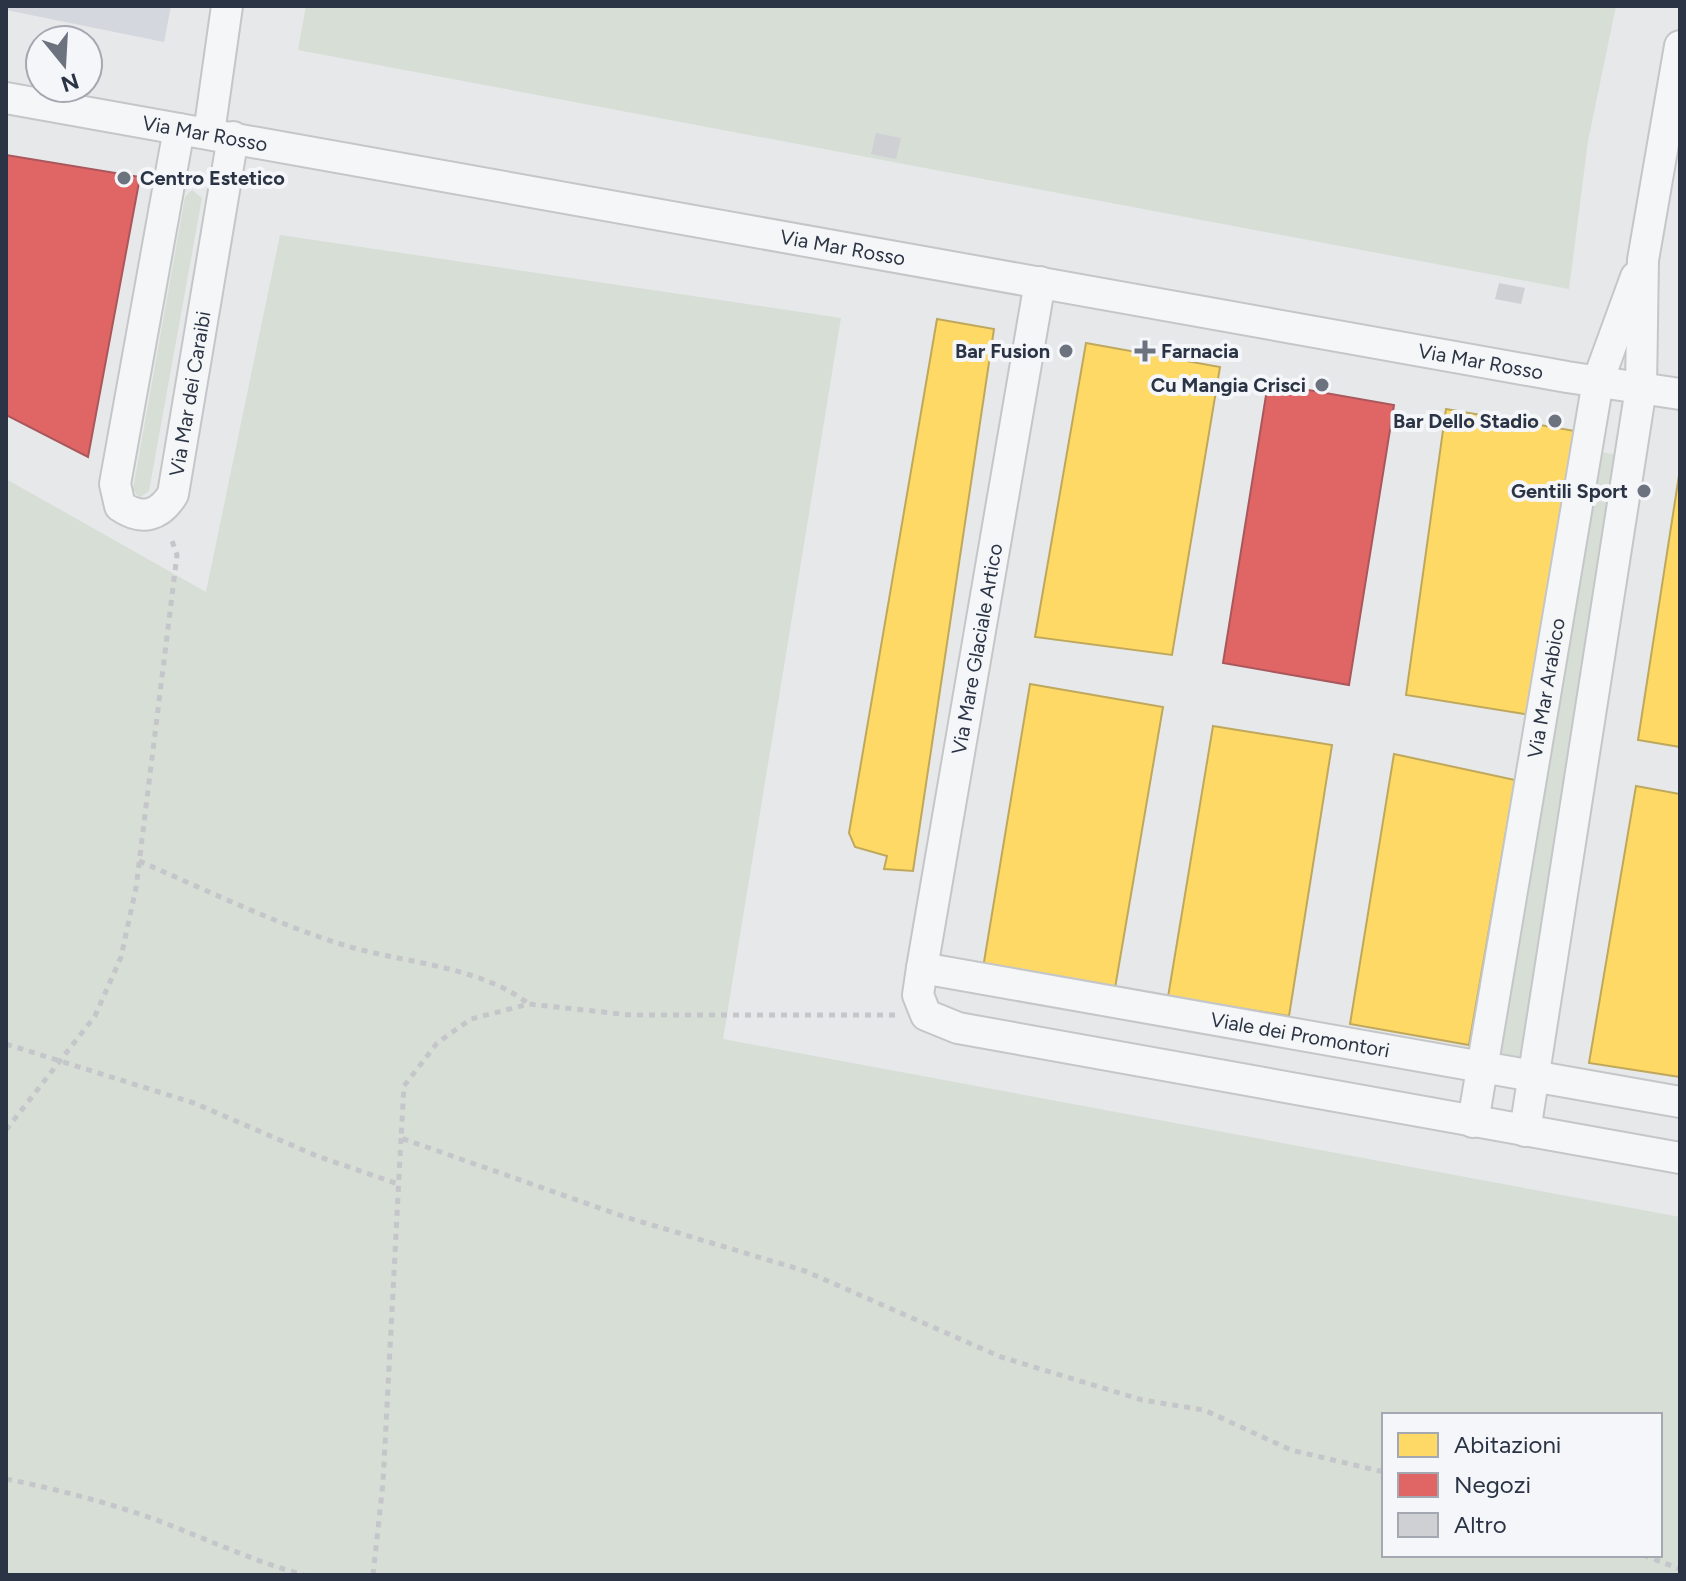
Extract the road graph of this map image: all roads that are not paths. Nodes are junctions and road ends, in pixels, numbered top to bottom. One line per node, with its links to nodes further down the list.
1 (227, 6): 4 (street, Via Mar dei Caraibi)
2 (1680, 46): 5 (street, Via Mar Arabico)
3 (6, 98): 4 (street, Via Mar Rosso)
4 (207, 133): 4 (street, Via Mar dei Caraibi); 6 (street, Via Mar Rosso)
5 (1643, 260): 7 (street, Via Mar Arabico); 8 (street, Via Mar Arabico)
6 (1040, 282): 7 (street, Via Mar Rosso); 10 (street, Via Mare Glaciale Artico)
7 (1598, 381): 8 (street, Via Mar Rosso); 11 (street, Via Mar Arabico)
8 (1641, 388): 9 (street, Via Mar Rosso); 12 (street, Via Mar Arabico)
9 (1680, 394)
10 (922, 968): 11 (street, Viale dei Promontori); 14 (street, Via Mare Glaciale Artico)
11 (1483, 1067): 12 (street, Viale dei Promontori); 14 (street, Via Mar Arabico)
12 (1534, 1076): 13 (street, Viale dei Promontori); 15 (street, Via Mar Arabico)
13 (1680, 1102)
14 (1473, 1122): 15 (street)
15 (1525, 1131): 16 (street)
16 (1680, 1158)

